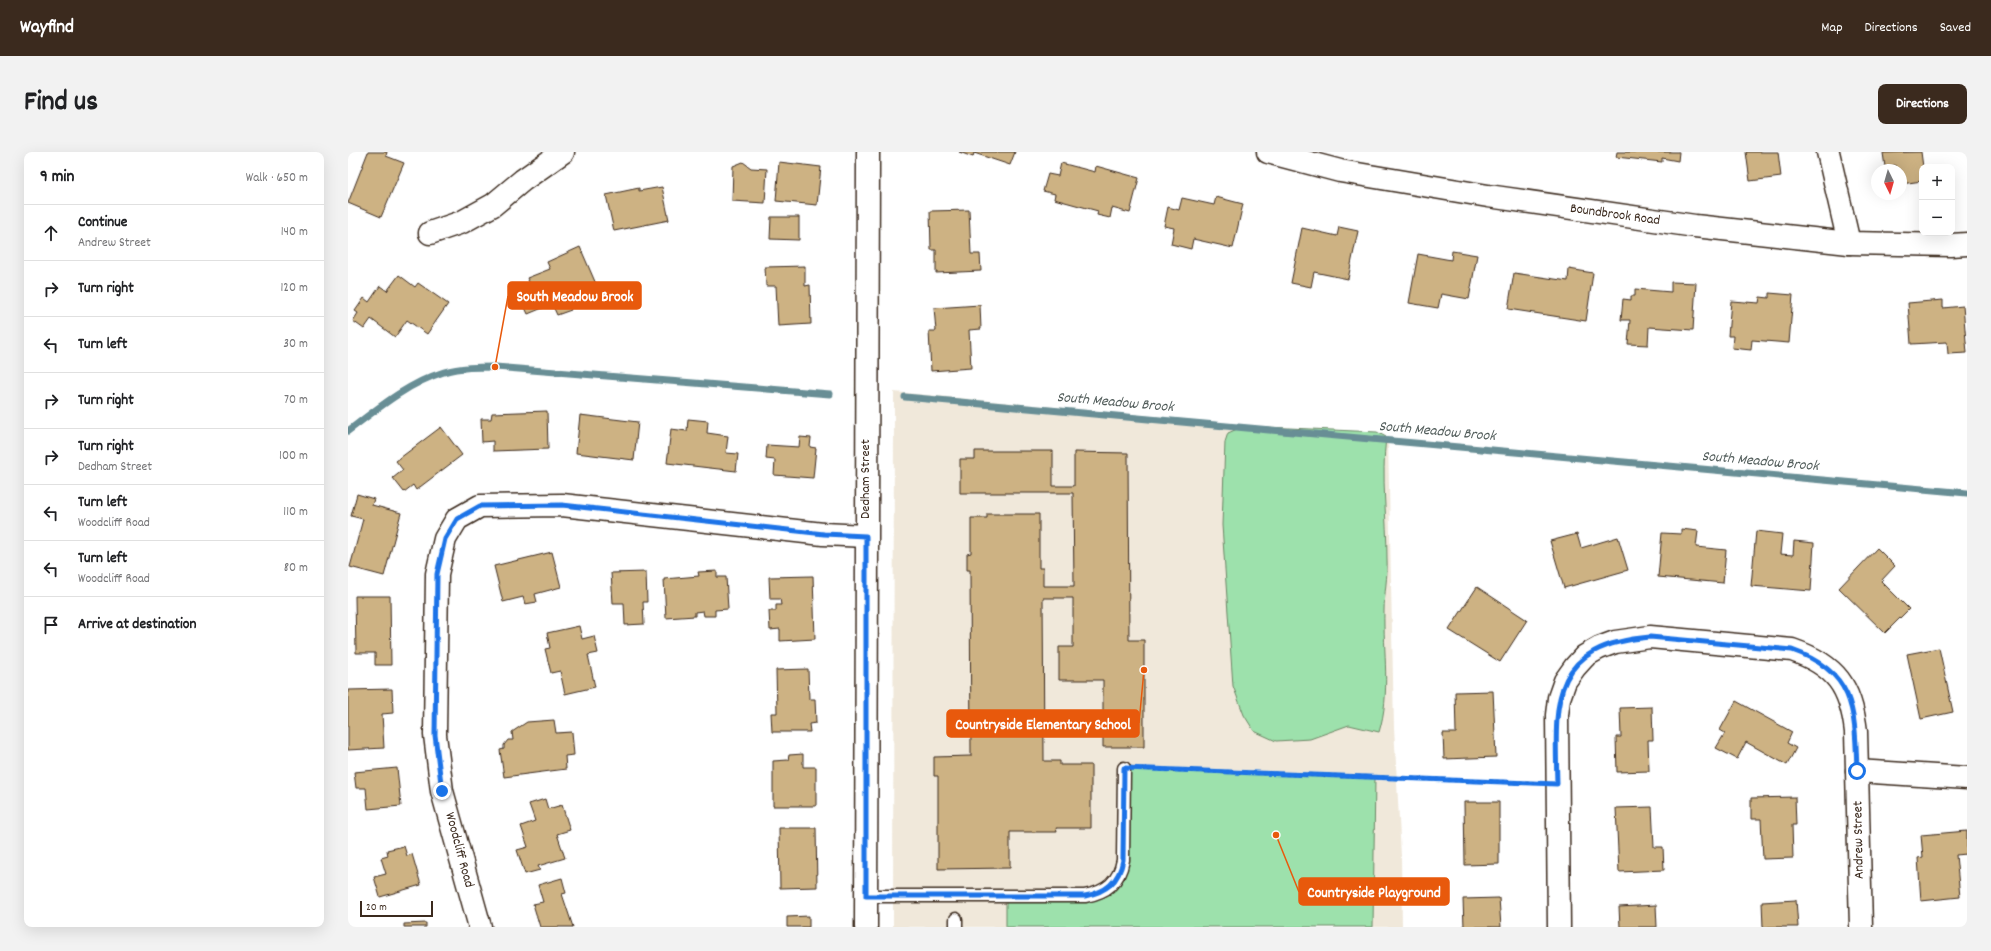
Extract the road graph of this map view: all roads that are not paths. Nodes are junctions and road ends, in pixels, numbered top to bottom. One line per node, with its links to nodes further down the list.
1 (563, 152): 5 (street)
2 (868, 152): 8 (street, Dedham Street)
3 (1268, 152): 6 (street, Boundbrook Road)
4 (1828, 152): 6 (street)
5 (430, 233)
6 (1849, 243): 7 (street, Boundbrook Road)
7 (1967, 244)
8 (866, 536): 12 (street, Dedham Street); 13 (street, Woodcliff Road)
9 (1124, 768): 12 (lane)
10 (1857, 771): 11 (street); 15 (street, Andrew Street); 16 (street, Andrew Street)
11 (1967, 778)
12 (866, 896): 14 (street, Dedham Street)
13 (480, 927)
14 (866, 927)
15 (1559, 927)
16 (1861, 927)

